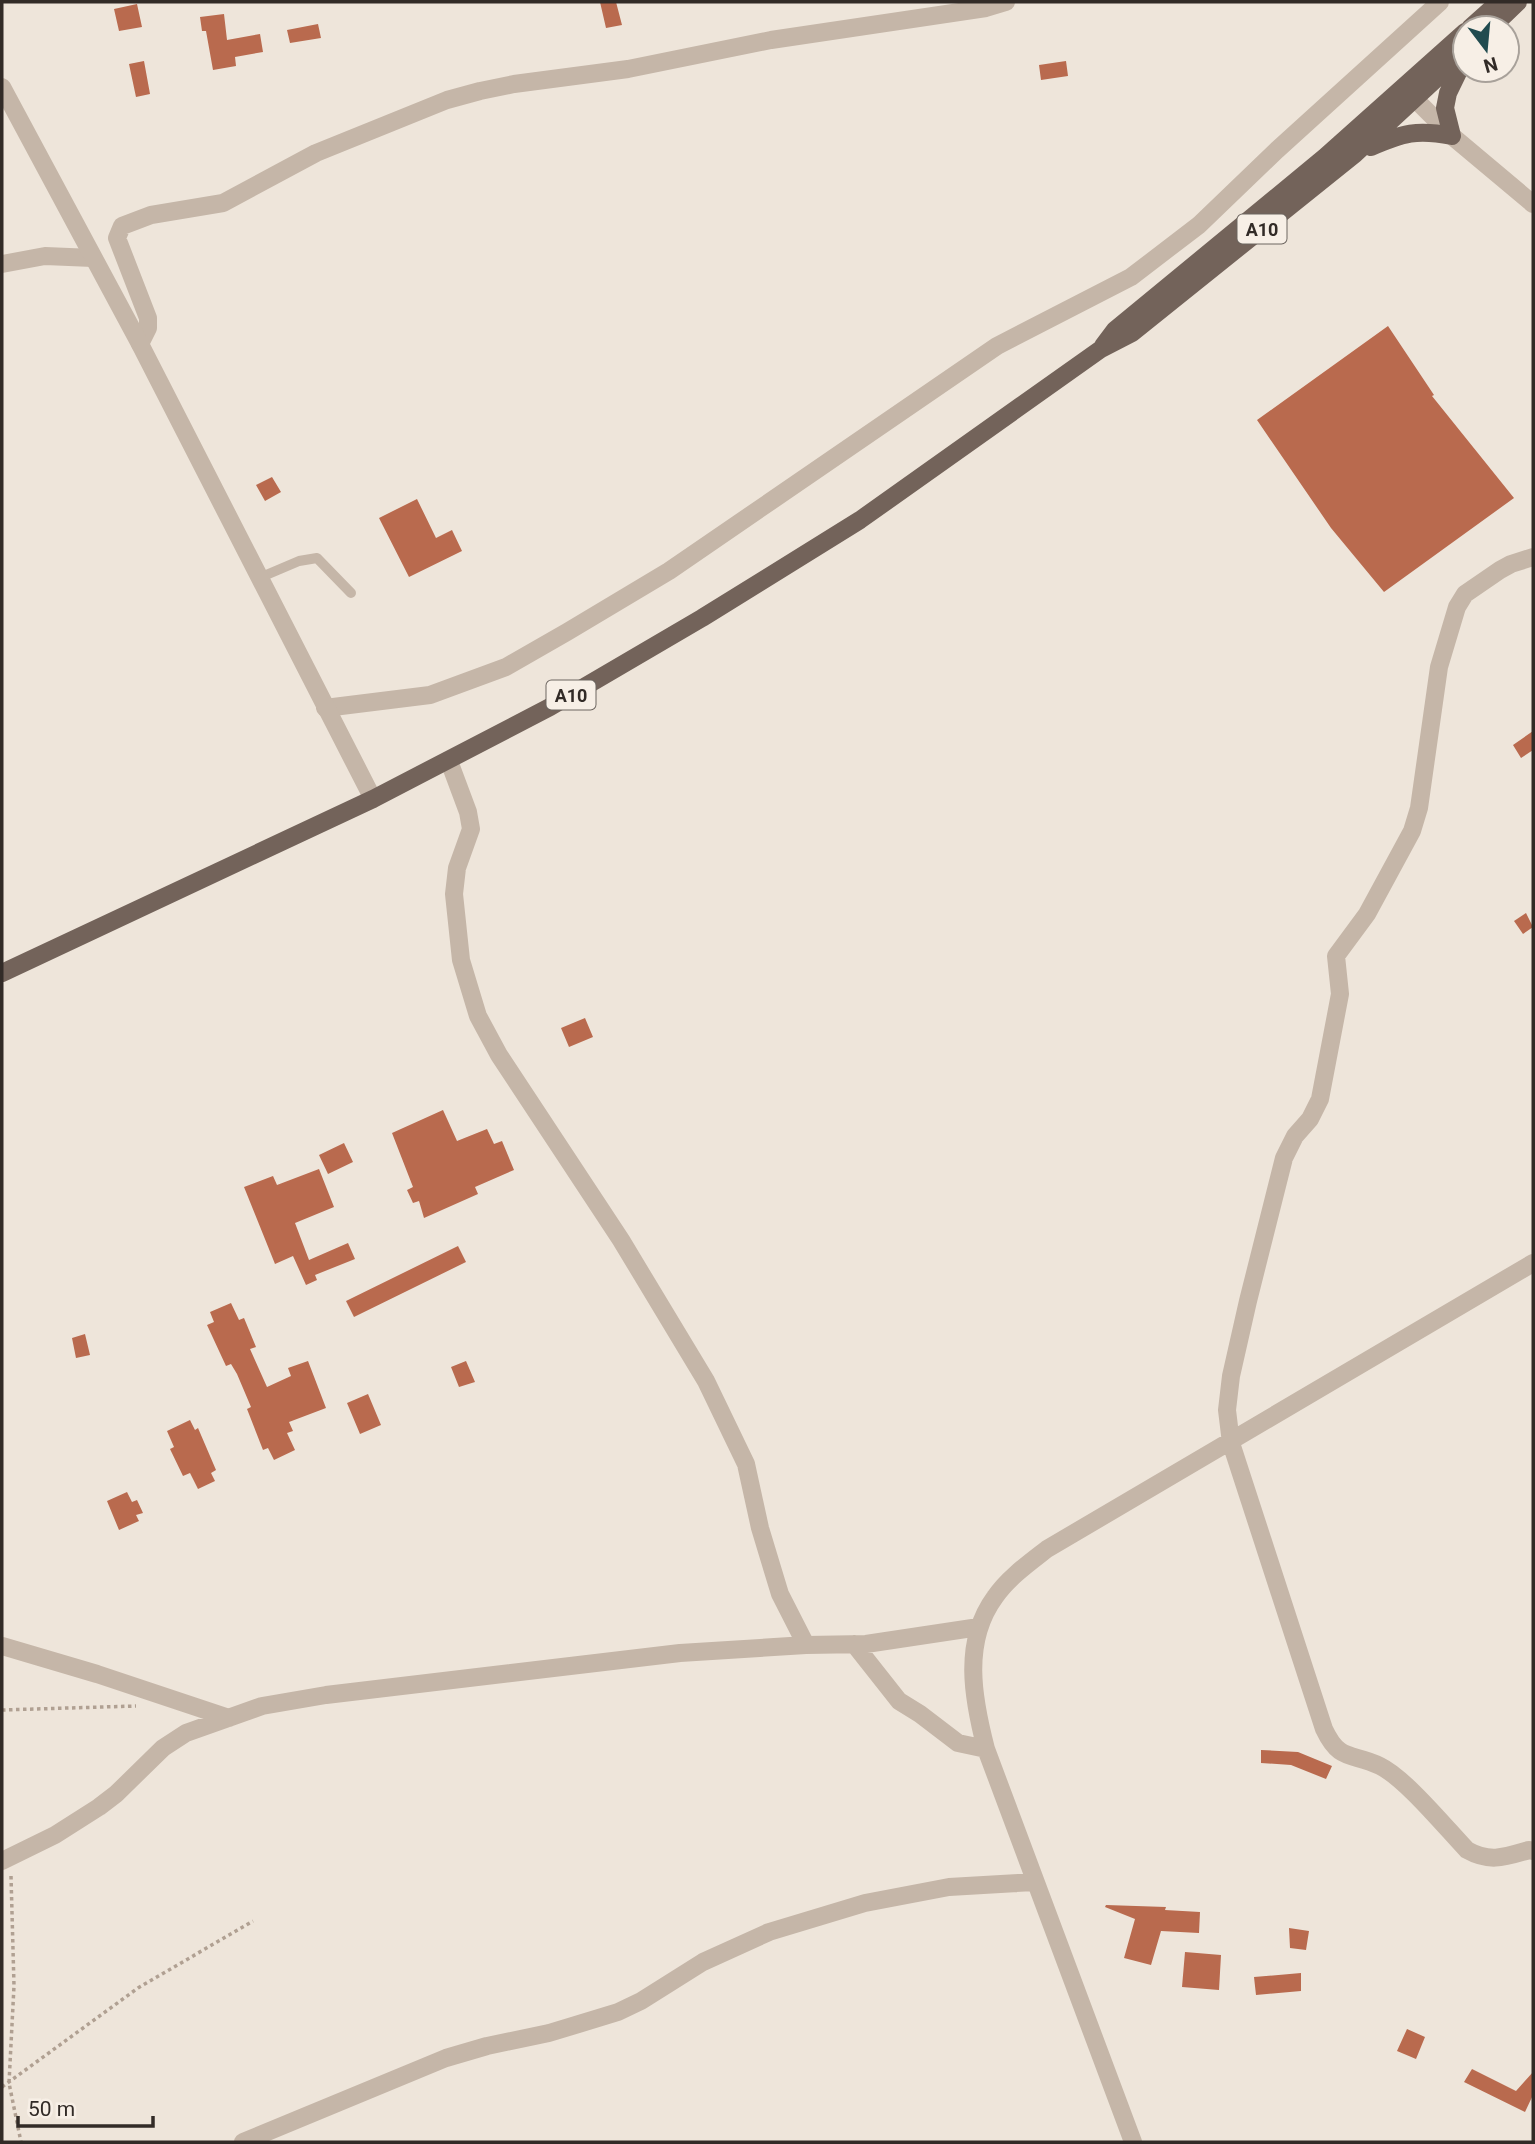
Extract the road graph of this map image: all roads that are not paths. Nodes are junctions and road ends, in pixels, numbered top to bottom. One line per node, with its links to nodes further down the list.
1 (1006, 2): 15 (street)
2 (1440, 2): 20 (street)
3 (1499, 2): 4 (main road)
4 (1486, 14)
5 (1451, 49): 9 (main road, A10)
6 (1451, 63): 9 (main road, A10)
7 (1452, 84): 10 (main road)
8 (2, 87): 13 (street)
9 (1410, 94): 10 (street); 11 (main road, A10); 16 (main road, A10)
10 (1452, 136): 11 (main road); 12 (street)
11 (1355, 154): 16 (main road, A10)
12 (1533, 204)
13 (93, 258): 14 (street); 15 (street)
14 (2, 264)
15 (140, 344): 18 (street)
16 (1101, 349): 21 (main road, A10)
17 (1533, 557): 25 (street)
18 (259, 578): 19 (lane); 20 (street)
19 (351, 593)
20 (325, 708): 22 (street)
21 (449, 761): 22 (main road, A10); 28 (street)
22 (373, 799): 23 (main road, A10)
23 (2, 973)
24 (1533, 1264): 25 (street)
25 (1231, 1443): 26 (street); 32 (street)
26 (979, 1627): 27 (street); 31 (street)
27 (854, 1644): 28 (street); 31 (street)
28 (806, 1645): 30 (street)
29 (2, 1646): 30 (street)
30 (229, 1718): 33 (street)
31 (986, 1749): 34 (street)
32 (1533, 1851)
33 (6, 1859)
34 (1034, 1882): 35 (street); 36 (street)
35 (243, 2142)
36 (1133, 2142)

